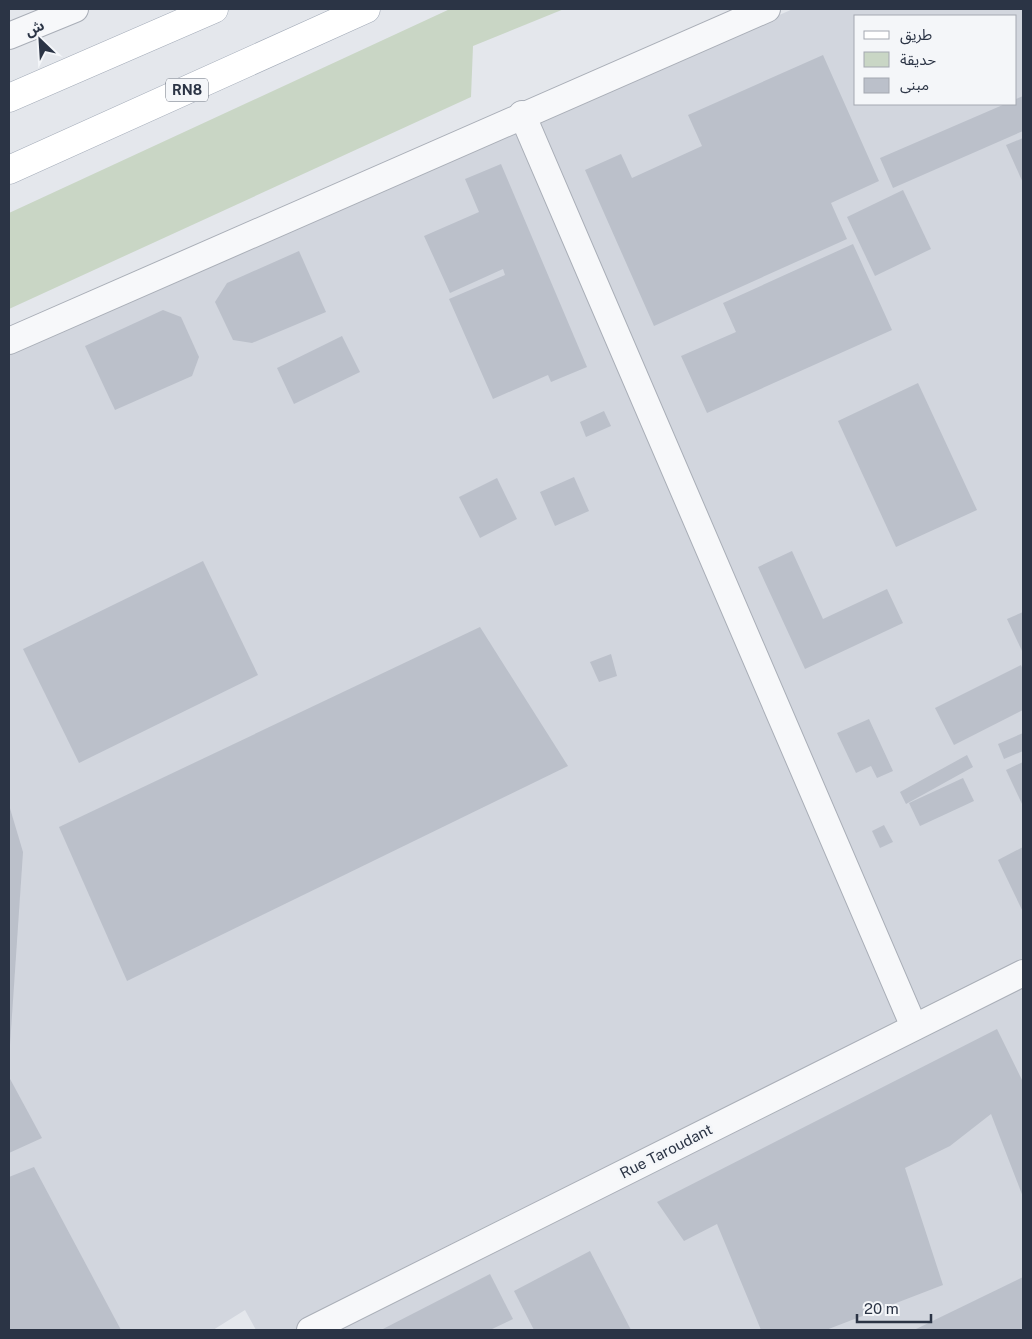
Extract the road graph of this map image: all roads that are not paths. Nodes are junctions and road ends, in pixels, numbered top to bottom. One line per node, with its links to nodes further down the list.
1 (75, 9): 5 (street)
2 (214, 9): 7 (main road)
3 (366, 9): 9 (main road, RN8)
4 (767, 9): 8 (street)
5 (47, 14): 6 (street)
6 (9, 36)
7 (9, 98)
8 (522, 114): 10 (street); 12 (street)
9 (9, 170)
10 (9, 341)
11 (1023, 973): 12 (street, Rue Taroudant)
12 (914, 1027): 13 (street, Rue Taroudant)
13 (310, 1330)

